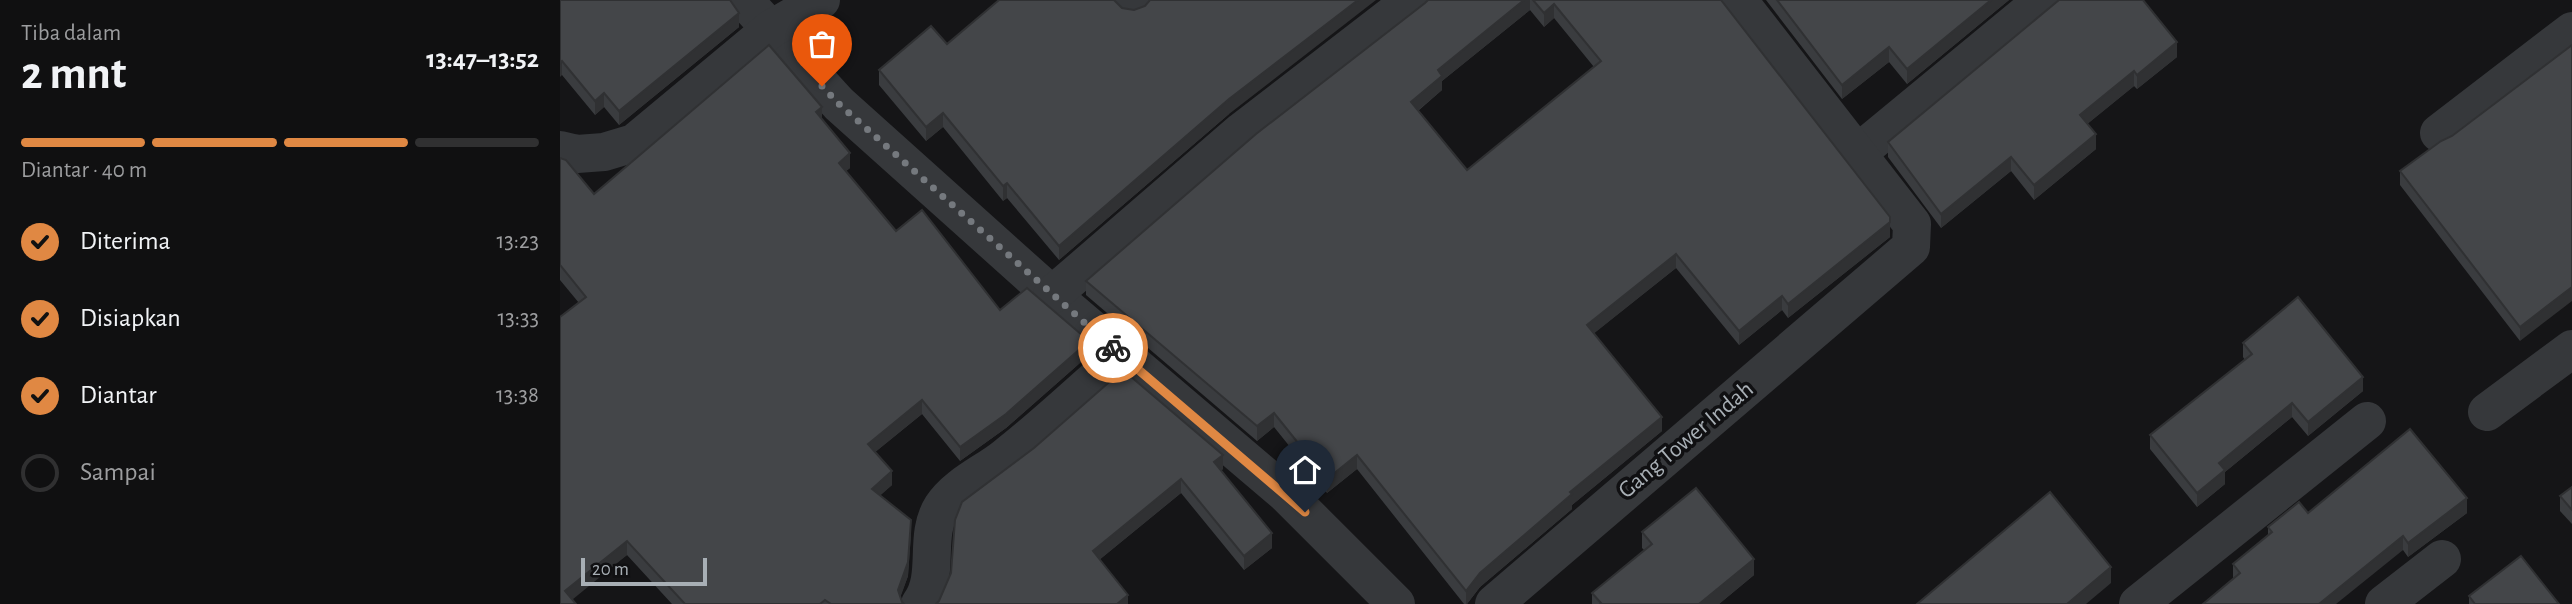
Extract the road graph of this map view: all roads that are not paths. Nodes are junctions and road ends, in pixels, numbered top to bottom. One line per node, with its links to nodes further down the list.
1 (744, 0): 6 (street)
2 (821, 0): 6 (street)
3 (1412, 0): 11 (street)
4 (1738, 0): 10 (street, Gang Tower Indah)
5 (2043, 0): 10 (street)
6 (771, 29): 9 (street); 11 (street)
7 (2572, 31): 8 (street)
8 (2439, 133)
9 (560, 150)
10 (1859, 152): 19 (street, Gang Tower Indah)
11 (1052, 295): 13 (street)
12 (2572, 349): 14 (street)
13 (1122, 356): 17 (street); 18 (street)
14 (2487, 412)
15 (2367, 421): 20 (street)
16 (2442, 559): 21 (street)
17 (920, 604)
18 (1396, 604)
19 (1493, 604)
20 (2138, 604)
21 (2384, 604)

